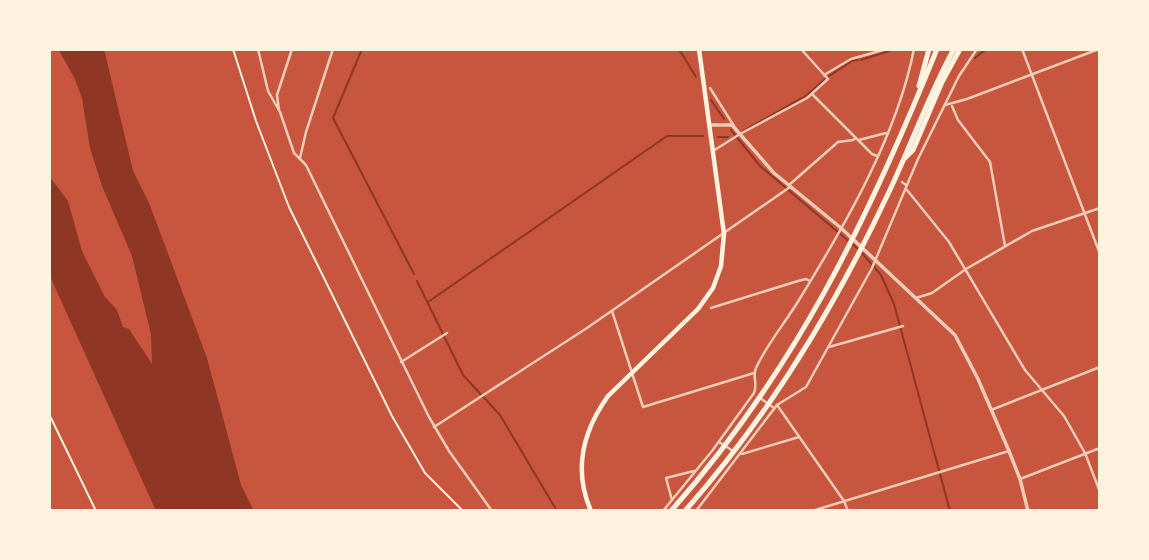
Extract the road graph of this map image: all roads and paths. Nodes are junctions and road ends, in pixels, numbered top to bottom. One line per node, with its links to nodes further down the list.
1 (233, 49): 76 (path)
2 (258, 49): 22 (street)
3 (292, 49): 22 (street)
4 (332, 49): 31 (street)
5 (699, 49): 24 (main road)
6 (801, 49): 16 (street)
7 (887, 49): 16 (street)
8 (914, 49): 26 (street)
9 (929, 49): 23 (highway)
10 (937, 49): 23 (highway)
11 (954, 49): 33 (highway)
12 (960, 49): 33 (highway)
13 (977, 49): 20 (street)
14 (1022, 49): 17 (street)
15 (1099, 49): 17 (street)
16 (824, 75): 19 (street)
17 (1031, 75): 21 (street); 39 (street)
18 (710, 88): 25 (street)
19 (812, 94): 27 (street); 28 (street)
20 (944, 105): 21 (street); 37 (street)
21 (952, 105): 42 (street)
22 (280, 112): 31 (street)
23 (912, 113): 74 (highway)
24 (709, 125): 25 (street); 29 (main road)
25 (736, 129): 27 (street)
26 (887, 133): 28 (street); 30 (street)
27 (740, 134): 29 (street); 36 (street)
28 (858, 139): 30 (street); 36 (street)
29 (712, 151): 41 (main road)
30 (877, 156): 32 (street)
31 (300, 158): 53 (street)
32 (875, 160): 34 (street); 40 (street)
33 (903, 160): 81 (highway)
34 (883, 164)
35 (902, 182): 37 (street)
36 (789, 186): 40 (street); 41 (street)
37 (906, 188): 44 (street); 45 (street)
38 (1100, 208): 39 (street)
39 (1085, 214): 42 (street); 43 (street)
40 (839, 231): 44 (street); 46 (street)
41 (724, 234): 49 (street); 55 (main road)
42 (1005, 246): 45 (street)
43 (1100, 254)
44 (875, 261): 47 (street); 52 (street)
45 (966, 269): 47 (street); 57 (street)
46 (810, 281): 48 (street); 56 (street)
47 (916, 298): 60 (street)
48 (711, 308)
49 (612, 311): 55 (street); 62 (street)
50 (903, 326): 52 (street)
51 (447, 333): 53 (street)
52 (829, 347): 59 (street)
53 (401, 362): 62 (street)
54 (1100, 367): 57 (street)
55 (633, 372): 56 (street); 78 (main road)
56 (754, 373): 58 (street)
57 (1042, 390): 60 (street); 67 (street)
58 (754, 393): 59 (street); 64 (street)
59 (776, 407): 63 (street); 68 (street)
60 (991, 410): 66 (street)
61 (49, 414): 75 (path)
62 (434, 427): 77 (street)
63 (799, 437): 68 (street); 73 (street)
64 (719, 442): 68 (street); 69 (street)
65 (1100, 448): 67 (street)
66 (1009, 451): 70 (street); 73 (street)
67 (1085, 453): 70 (street); 71 (street)
68 (740, 455): 82 (street)
69 (696, 471): 72 (street); 72 (street)
70 (1020, 479): 85 (street)
71 (1100, 492)
72 (673, 500): 74 (street)
73 (844, 501): 83 (street); 84 (street)
74 (670, 508): 79 (street); 80 (street)
75 (96, 511)
76 (463, 511)
77 (492, 511)
78 (591, 511)
79 (663, 511)
80 (677, 511)
81 (685, 511)
82 (696, 511)
83 (812, 511)
84 (848, 511)
85 (1028, 511)

